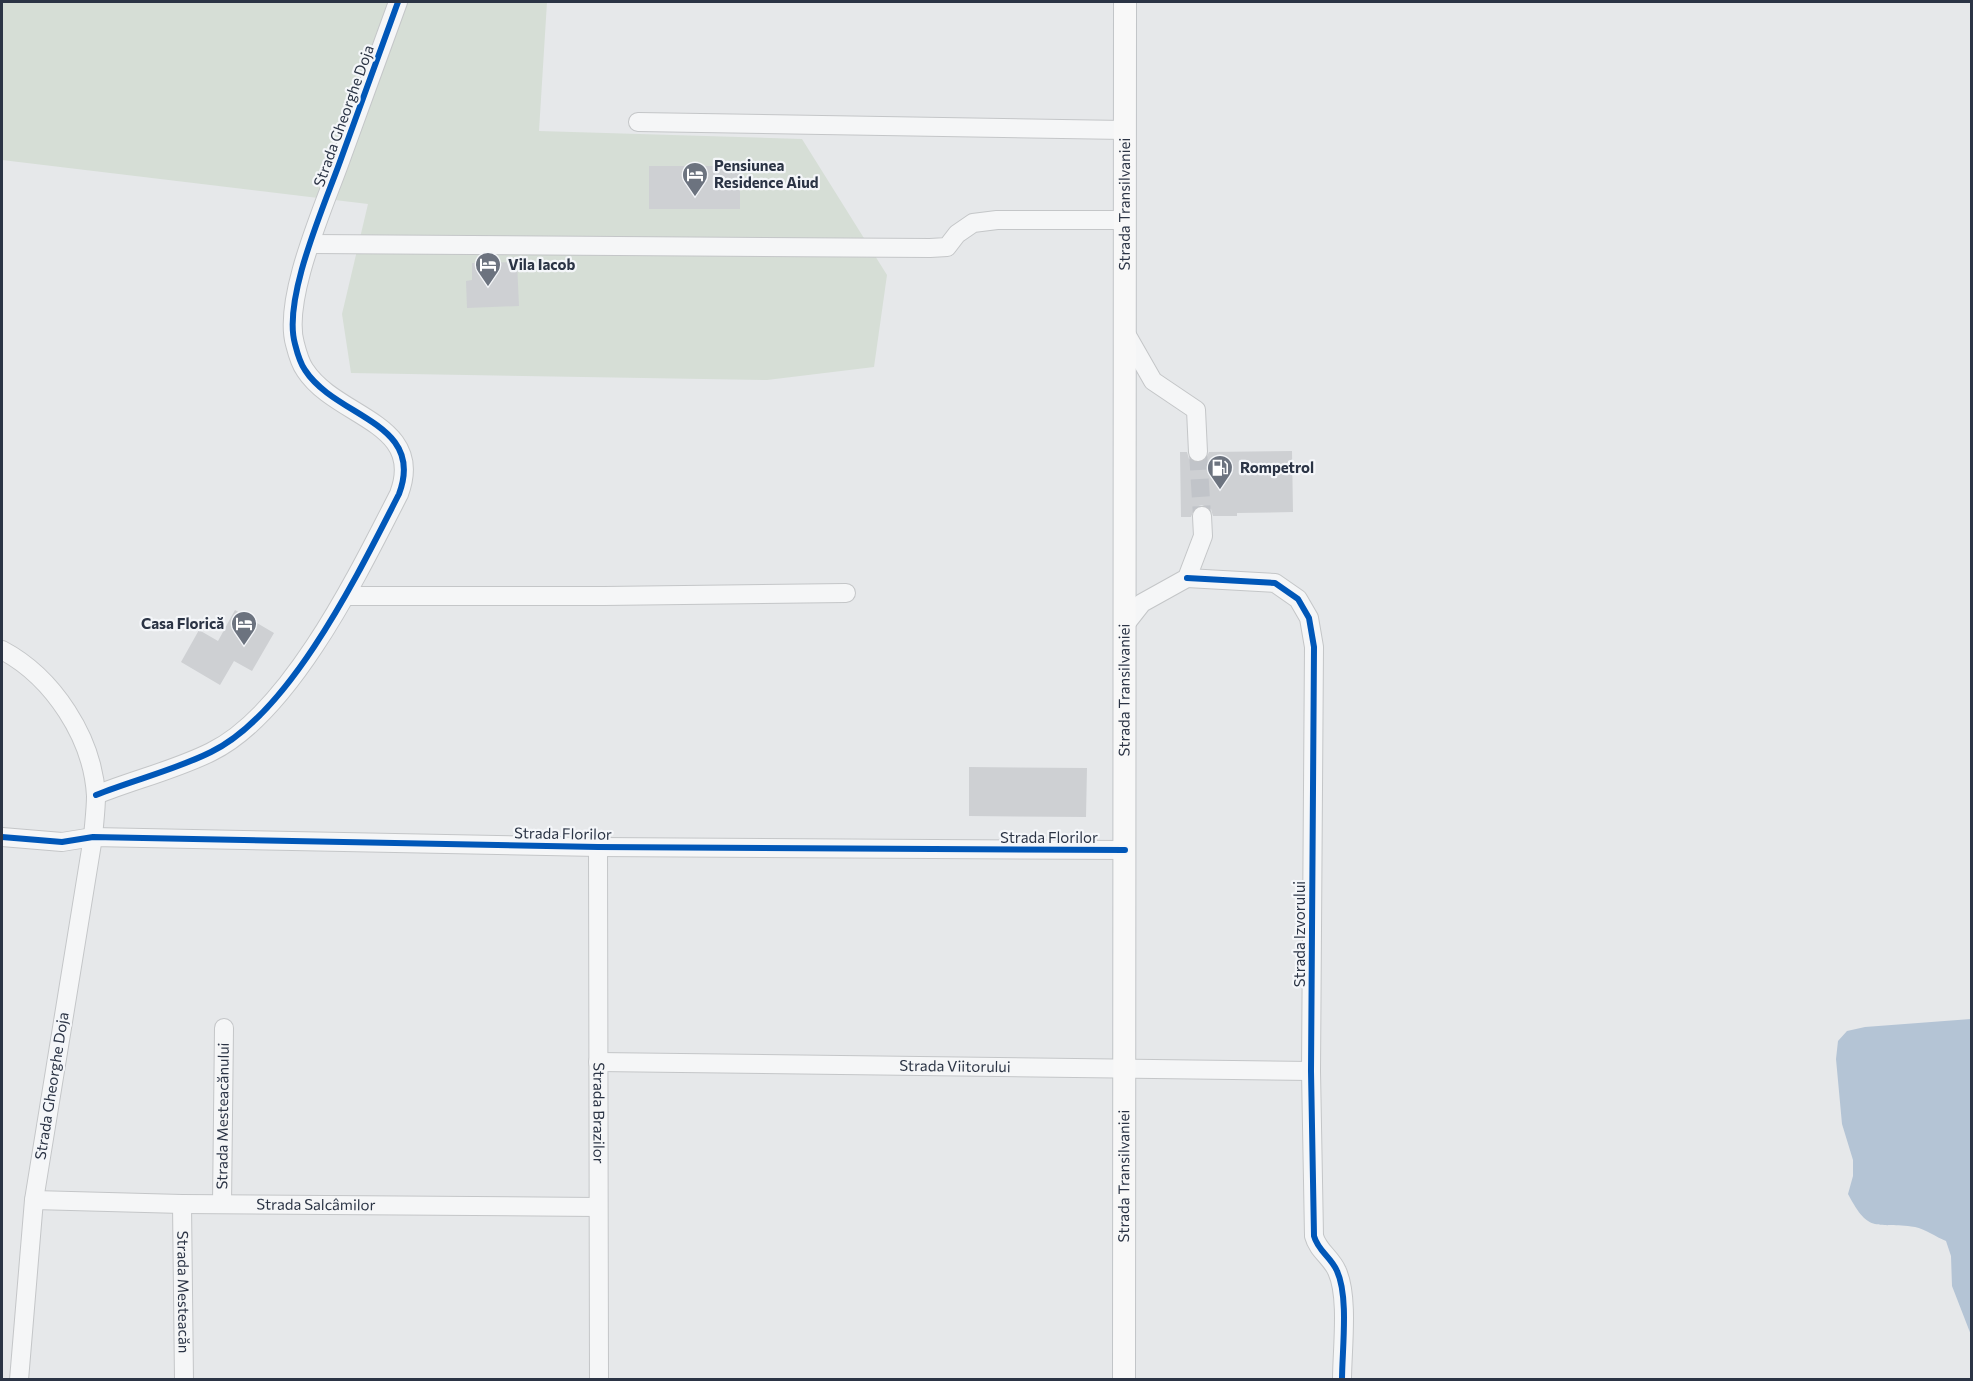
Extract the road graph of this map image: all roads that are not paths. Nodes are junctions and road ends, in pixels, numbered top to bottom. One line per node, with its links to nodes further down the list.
1 (398, 2): 6 (street, Strada Gheorghe Doja)
2 (1125, 2): 4 (main road, Strada Transilvaniei)
3 (639, 122): 4 (street)
4 (1124, 130): 5 (main road, Strada Transilvaniei)
5 (1124, 220): 6 (street); 7 (main road, Strada Transilvaniei)
6 (311, 244): 12 (street, Strada Gheorghe Doja)
7 (1124, 331): 8 (street); 13 (main road, Strada Transilvaniei)
8 (1198, 452)
9 (1202, 516): 10 (street)
10 (1186, 578): 13 (street); 23 (street, Strada Izvorului)
11 (846, 593): 12 (street)
12 (347, 596): 15 (street, Strada Gheorghe Doja)
13 (1124, 626): 19 (main road, Strada Transilvaniei)
14 (2, 650): 15 (street, Strada Gheorghe Doja)
15 (96, 795): 17 (street, Strada Gheorghe Doja)
16 (2, 837): 17 (street, Strada Florilor)
17 (93, 837): 18 (street, Strada Florilor); 24 (street, Strada Gheorghe Doja)
18 (598, 847): 19 (street, Strada Florilor); 21 (street, Strada Brazilor)
19 (1125, 850): 22 (main road, Strada Transilvaniei)
20 (224, 1028): 26 (street, Strada Mesteacănului)
21 (598, 1062): 22 (street, Strada Viitorului); 27 (street, Strada Brazilor)
22 (1125, 1067): 23 (street, Strada Viitorului); 31 (main road, Strada Transilvaniei)
23 (1311, 1071): 32 (street, Strada Izvorului)
24 (34, 1200): 25 (street, Strada Salcâmilor); 28 (street, Strada Gheorghe Doja)
25 (182, 1204): 26 (street, Strada Salcâmilor); 29 (street, Strada Mesteacăn)
26 (222, 1204): 27 (street, Strada Salcâmilor)
27 (598, 1208): 30 (street, Strada Brazilor)
28 (19, 1380)
29 (183, 1380)
30 (599, 1380)
31 (1124, 1380)
32 (1342, 1380)

